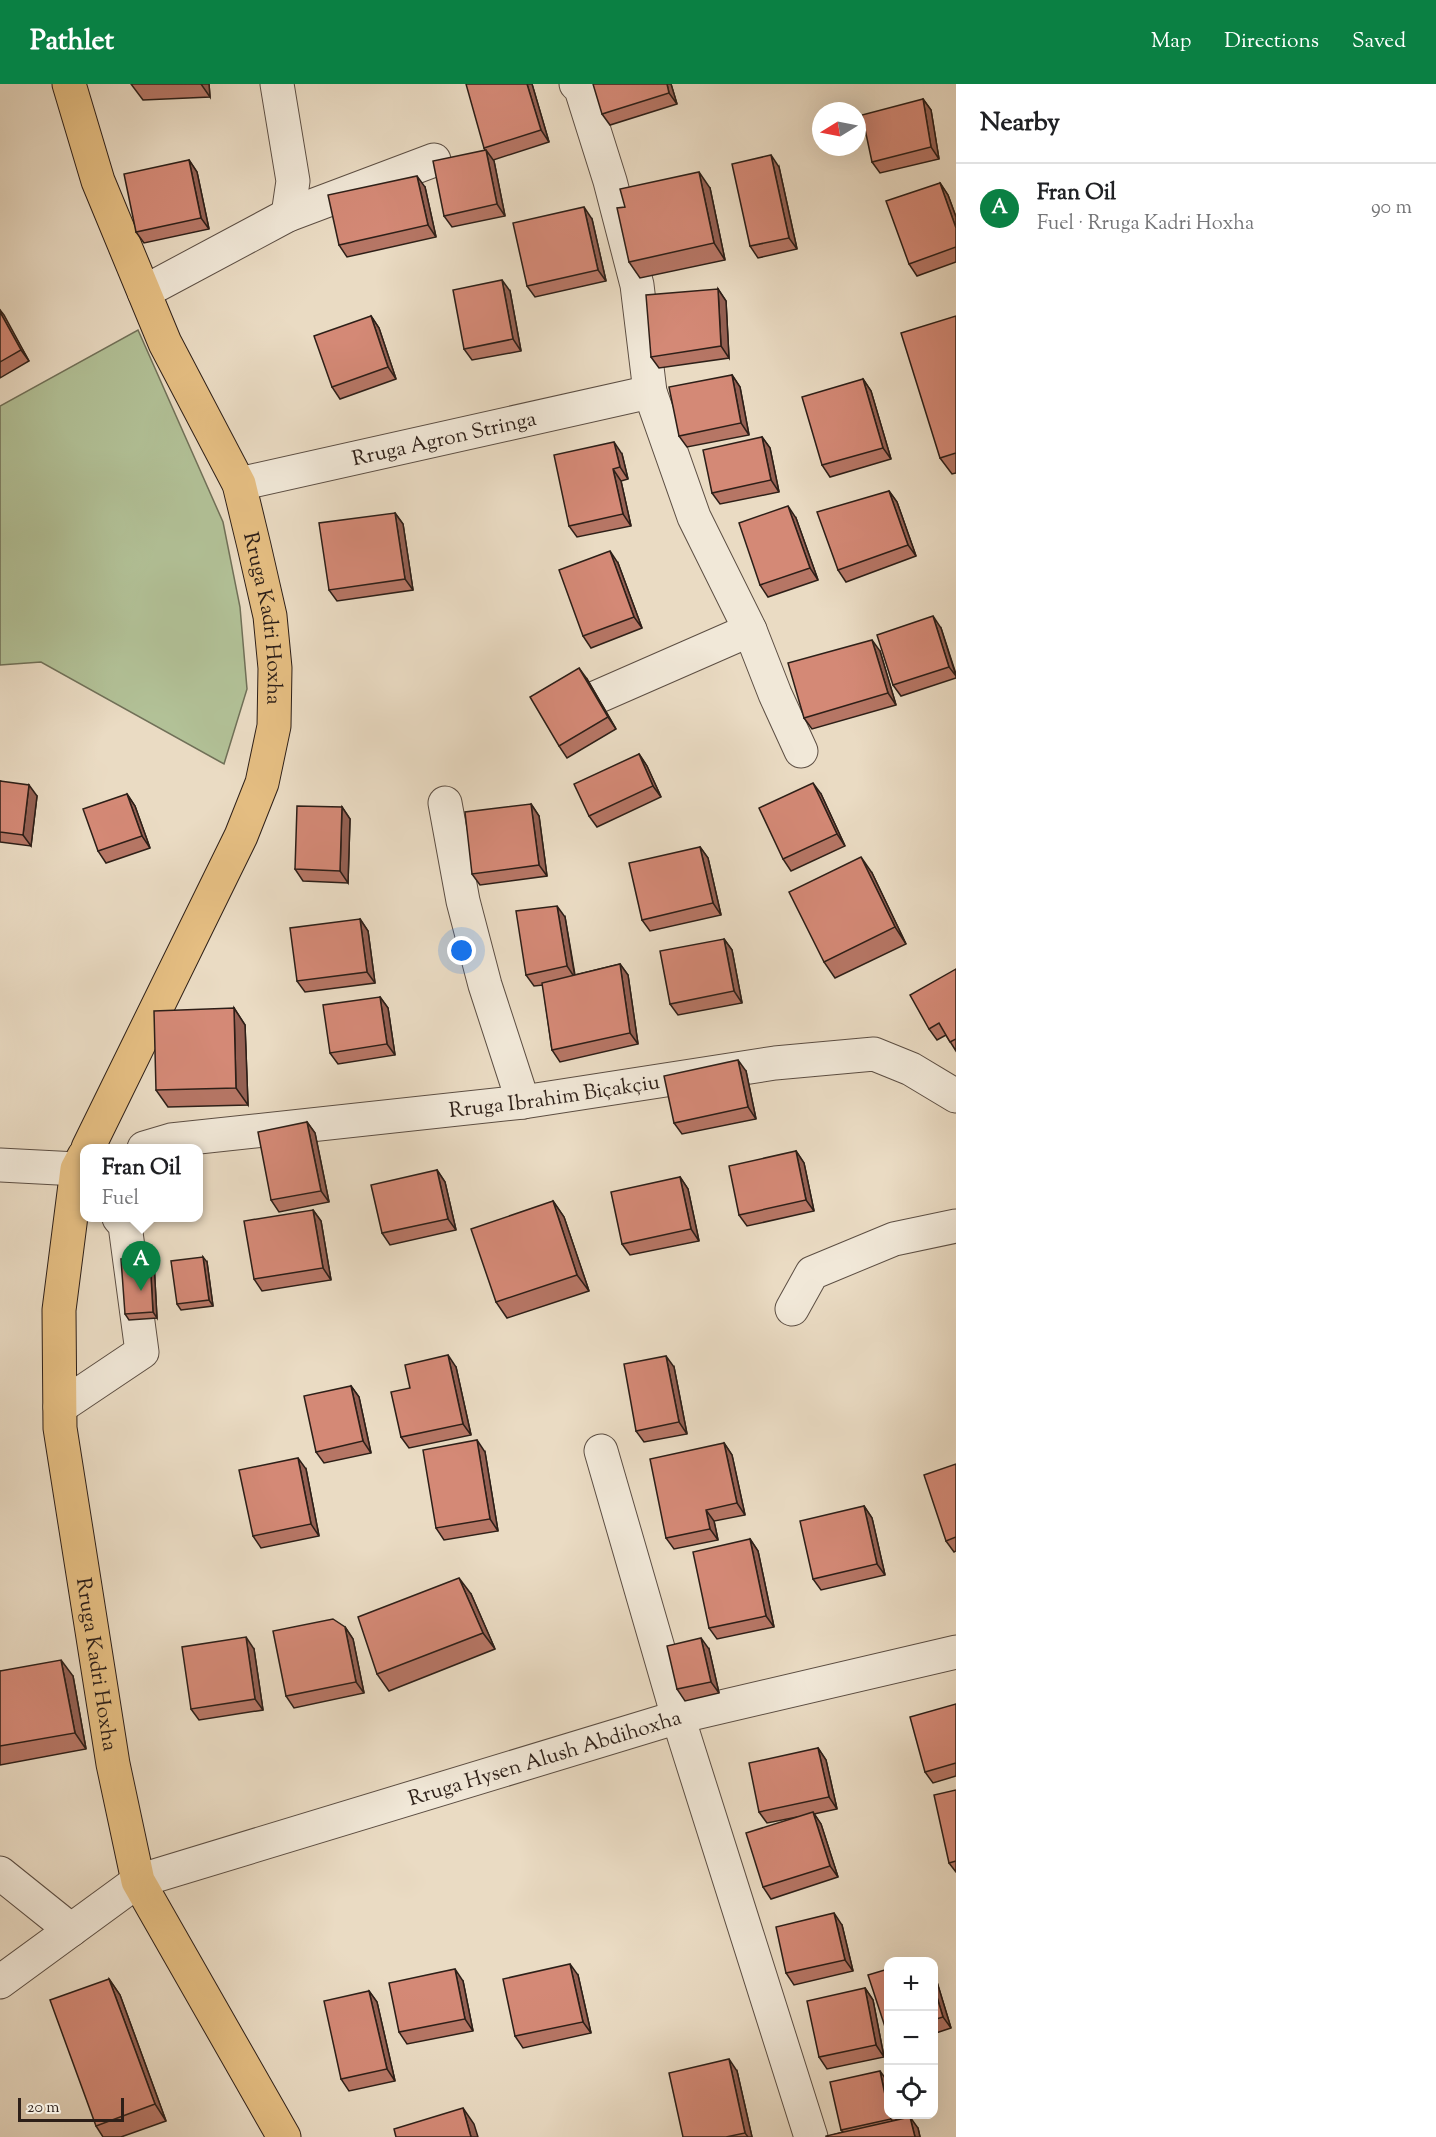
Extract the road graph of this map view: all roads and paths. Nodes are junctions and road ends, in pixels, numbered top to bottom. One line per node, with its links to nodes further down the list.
1 (69, 84): 6 (main road, Rruga Kadri Hoxha)
2 (277, 84): 5 (street)
3 (576, 84): 7 (street)
4 (434, 159): 5 (street)
5 (288, 214): 6 (street)
6 (144, 292): 8 (main road, Rruga Kadri Hoxha)
7 (650, 392): 8 (street, Rruga Agron Stringa); 9 (street)
8 (239, 484): 15 (main road, Rruga Kadri Hoxha)
9 (750, 630): 10 (street); 11 (street)
10 (597, 697)
11 (801, 751)
12 (445, 803): 14 (street)
13 (956, 1096): 14 (street, Rruga Ibrahim Biçakçiu)
14 (523, 1102): 16 (street, Rruga Ibrahim Biçakçiu)
15 (93, 1144)
16 (159, 1144)
17 (80, 1164): 18 (street)
18 (0, 1165)
19 (80, 1182): 23 (main road, Rruga Kadri Hoxha)
20 (122, 1222): 23 (street)
21 (956, 1226): 22 (street)
22 (792, 1309)
23 (60, 1407): 28 (main road, Rruga Kadri Hoxha)
24 (601, 1451): 26 (street)
25 (956, 1652): 26 (street, Rruga Hysen Alush Abdihoxha)
26 (678, 1717): 28 (street, Rruga Hysen Alush Abdihoxha); 32 (street)
27 (0, 1873): 29 (street)
28 (138, 1881): 29 (street, Rruga Hysen Alush Abdihoxha); 31 (main road, Rruga Kadri Hoxha)
29 (71, 1930): 30 (street, Rruga Hysen Alush Abdihoxha)
30 (0, 1982)
31 (284, 2137)
32 (811, 2137)

